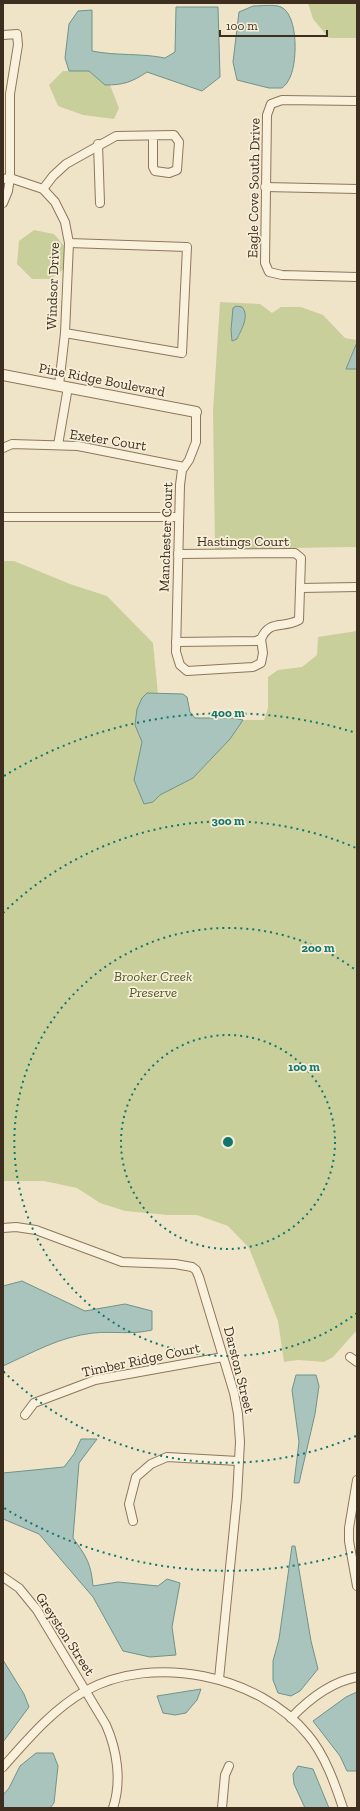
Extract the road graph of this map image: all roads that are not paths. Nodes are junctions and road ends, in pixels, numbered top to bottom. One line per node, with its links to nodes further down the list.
1 (3, 35): 5 (street)
2 (357, 101): 6 (street, Eagle Cove South Drive)
3 (153, 136): 3 (street); 4 (street)
4 (98, 144): 7 (street); 10 (street)
5 (7, 178): 7 (street); 9 (street)
6 (265, 187): 8 (street); 12 (street, Eagle Cove South Drive)
7 (43, 189): 11 (street, Windsor Drive)
8 (357, 189)
9 (3, 203)
10 (100, 203)
11 (69, 243): 13 (street, Windsor Drive); 13 (street)
12 (357, 277)
13 (64, 333): 15 (street, Windsor Drive)
14 (3, 376): 15 (street, Pine Ridge Boulevard)
15 (63, 386): 16 (street, Pine Ridge Boulevard); 17 (street, Windsor Drive)
16 (196, 412): 19 (street, Manchester Court)
17 (58, 445): 18 (street, Exeter Court); 19 (street, Exeter Court)
18 (3, 448)
19 (184, 467): 21 (street, Manchester Court)
20 (3, 517): 21 (street)
21 (179, 517): 22 (street, Manchester Court)
22 (178, 554): 24 (street, Hastings Court); 26 (street, Manchester Court)
23 (357, 587): 24 (street)
24 (301, 588): 25 (street, Hastings Court)
25 (261, 639): 26 (street); 26 (street, Manchester Court)
26 (176, 642)
27 (3, 1228): 28 (street, Darston Street)
28 (223, 1357): 29 (street, Timber Ridge Court); 30 (street, Darston Street)
29 (25, 1415)
30 (238, 1461): 32 (street); 36 (street, Darston Street)
31 (357, 1480): 34 (street)
32 (133, 1522)
33 (3, 1577): 37 (street, Greyston Street)
34 (357, 1586)
35 (357, 1677): 38 (street)
36 (219, 1679): 37 (street); 38 (street)
37 (86, 1690): 40 (street); 41 (street, Greyston Street)
38 (291, 1718): 43 (street)
39 (229, 1766): 42 (street)
40 (3, 1767)
41 (113, 1808)
42 (222, 1808)
43 (343, 1808)

